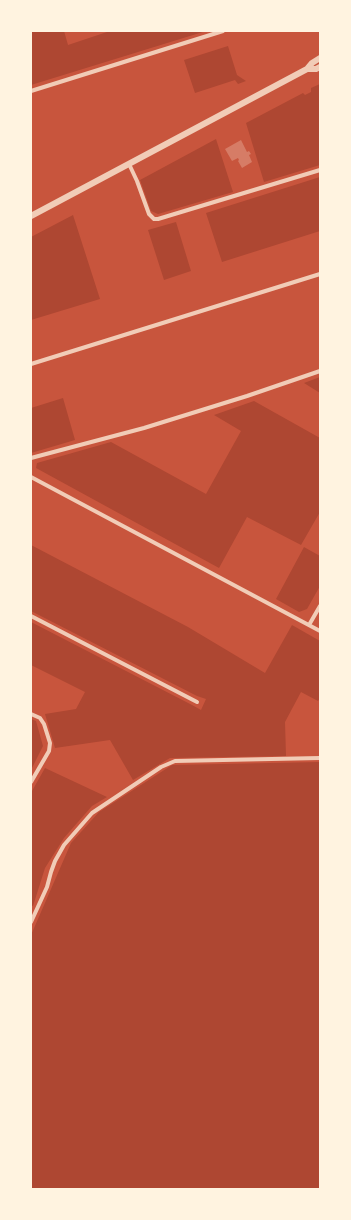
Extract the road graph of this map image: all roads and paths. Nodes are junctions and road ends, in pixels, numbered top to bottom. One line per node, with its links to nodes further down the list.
1 (223, 31): 5 (street)
2 (320, 58): 4 (street)
3 (320, 67): 4 (street)
4 (307, 69): 6 (street)
5 (31, 91)
6 (129, 164): 7 (street); 8 (street)
7 (320, 170)
8 (31, 216)
9 (320, 274): 10 (street)
10 (31, 364)
11 (320, 371): 12 (street)
12 (31, 458)
13 (31, 477): 16 (street)
14 (320, 606): 16 (street)
15 (31, 616): 18 (street)
16 (309, 625): 17 (street)
17 (320, 631)
18 (197, 702)
19 (31, 714): 21 (street)
20 (320, 758): 22 (street)
21 (31, 782)
22 (31, 922)

